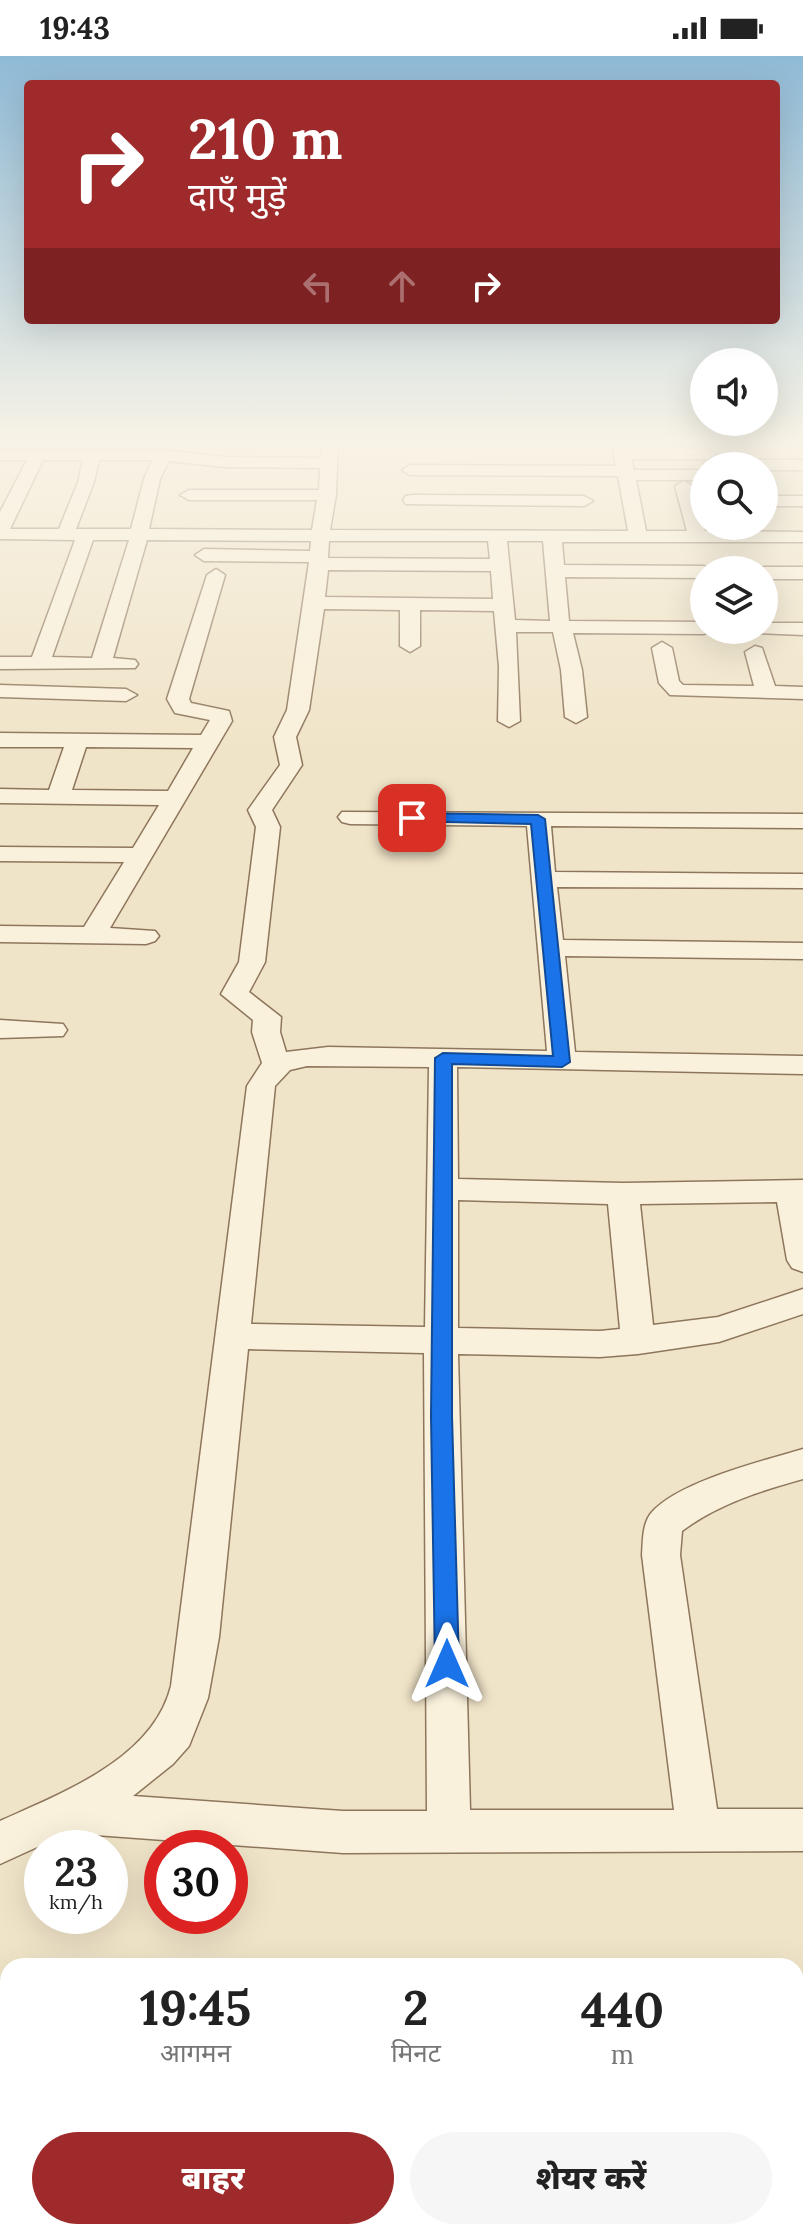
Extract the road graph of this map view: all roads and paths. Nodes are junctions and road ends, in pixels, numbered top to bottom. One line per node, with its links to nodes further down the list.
1 (83, 544): 26 (street)
2 (139, 544): 27 (street)
3 (319, 544): 7 (street)
4 (504, 544): 8 (street)
5 (553, 544): 9 (street)
6 (179, 555): 7 (street)
7 (318, 561): 8 (street); 14 (street)
8 (502, 565): 16 (street)
9 (555, 571): 10 (street); 18 (street)
10 (690, 572)
11 (778, 573): 12 (street)
12 (803, 573)
13 (216, 575): 37 (street)
14 (315, 603): 15 (street); 57 (street)
15 (410, 603): 16 (street); 22 (street)
16 (505, 605): 17 (street)
17 (506, 626): 18 (street); 34 (street)
18 (560, 626): 19 (street); 33 (street)
19 (690, 628)
20 (778, 629): 21 (street)
21 (803, 629)
22 (410, 646)
23 (662, 648): 30 (street)
24 (755, 652): 30 (street)
25 (0, 663): 26 (street)
26 (40, 663): 27 (street)
27 (101, 663): 28 (street)
28 (128, 664)
29 (0, 691): 32 (street)
30 (767, 693): 31 (street)
31 (803, 693)
32 (126, 695)
33 (576, 717)
34 (509, 721)
35 (0, 740): 36 (street)
36 (77, 741): 37 (street); 39 (street)
37 (210, 742): 40 (street)
38 (0, 796): 39 (street)
39 (58, 797): 40 (street)
40 (176, 798): 45 (street)
41 (350, 817): 42 (street)
42 (538, 819): 43 (street); 46 (street)
43 (803, 821)
44 (0, 854): 45 (street)
45 (140, 855): 49 (street)
46 (545, 879): 47 (street); 51 (street)
47 (803, 881)
48 (0, 934): 49 (street)
49 (92, 936): 50 (street)
50 (146, 936)
51 (551, 948): 52 (street); 56 (street)
52 (803, 951)
53 (0, 1029): 54 (street)
54 (53, 1030)
55 (443, 1058): 56 (street); 57 (street); 59 (street)
56 (562, 1062): 58 (street)
57 (276, 1064): 64 (street)
58 (803, 1065)
59 (441, 1189): 61 (street); 65 (street)
60 (797, 1191): 61 (street); 62 (street)
61 (623, 1194): 66 (street)
62 (803, 1260)
63 (803, 1301): 66 (street)
64 (233, 1336): 65 (street); 68 (street)
65 (442, 1340): 66 (street); 71 (street)
66 (638, 1341)
67 (803, 1464): 70 (street)
68 (65, 1812): 71 (street); 72 (street)
69 (803, 1830): 70 (street)
70 (698, 1831): 71 (street)
71 (449, 1832)
72 (0, 1843)

